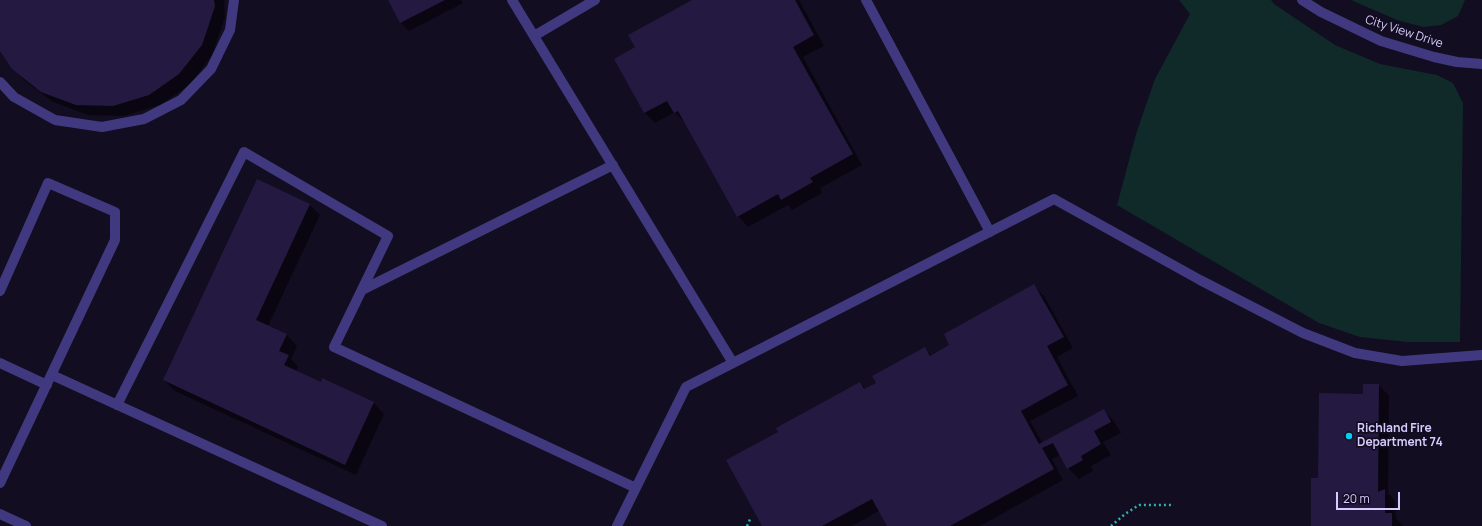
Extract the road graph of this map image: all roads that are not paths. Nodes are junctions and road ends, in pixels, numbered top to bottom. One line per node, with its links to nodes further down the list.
1 (234, 0): 8 (street)
2 (512, 0): 6 (street)
3 (595, 0): 6 (street)
4 (866, 0): 10 (street)
5 (1302, 0): 7 (street, City View Drive)
6 (534, 36): 9 (street)
7 (1482, 64)
8 (0, 82)
9 (613, 165): 11 (street); 15 (street)
10 (990, 232): 13 (street); 15 (street)
11 (362, 290): 18 (street); 20 (street)
12 (0, 291): 16 (street)
13 (1482, 355)
14 (0, 363): 17 (street)
15 (733, 363): 20 (street)
16 (52, 375): 17 (street); 18 (street)
17 (47, 385): 19 (street)
18 (117, 405): 23 (street)
19 (0, 483)
20 (636, 488): 24 (street)
21 (0, 514): 22 (street)
22 (26, 526)
23 (382, 526)
24 (618, 526)

